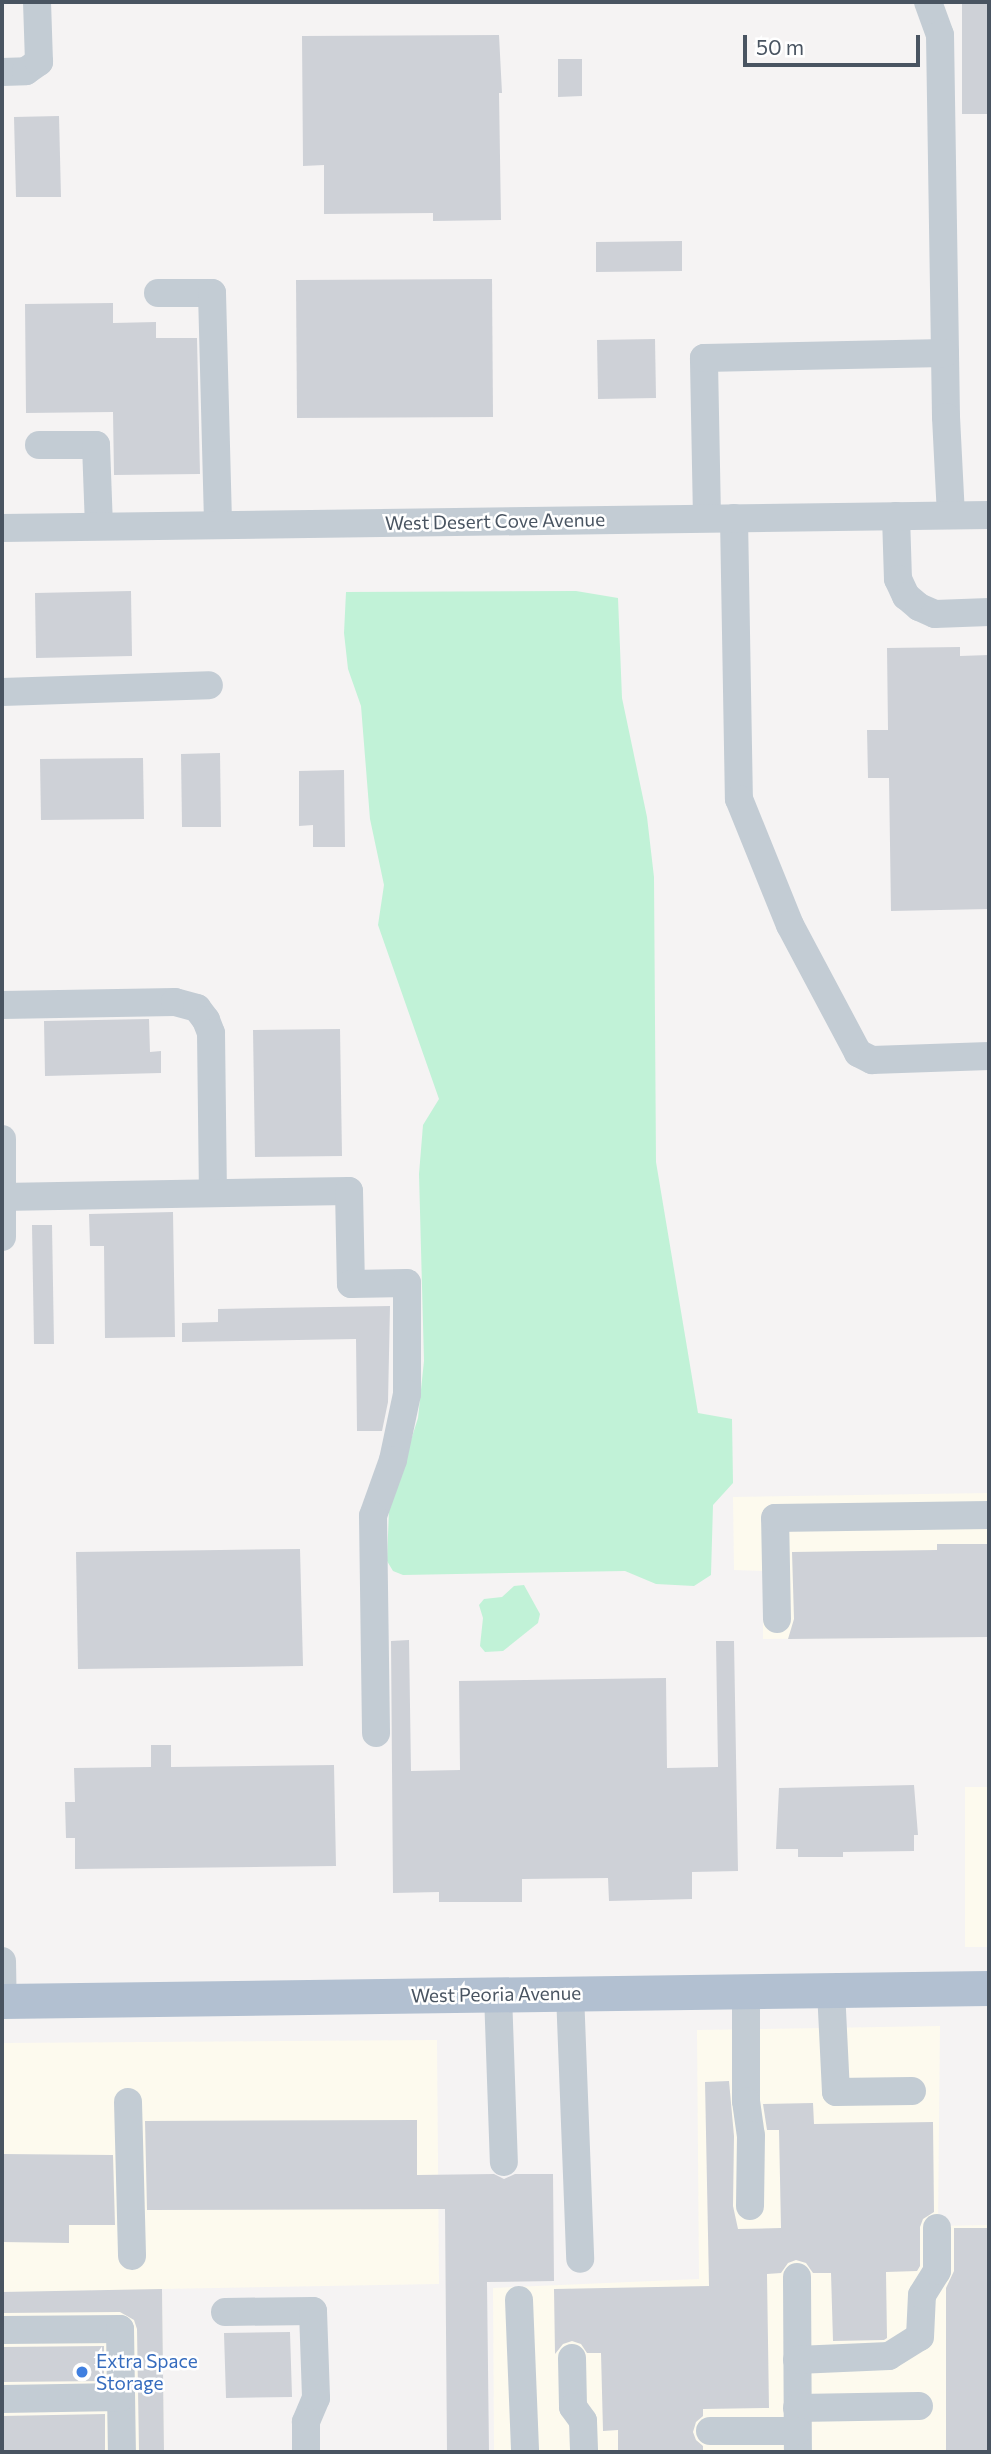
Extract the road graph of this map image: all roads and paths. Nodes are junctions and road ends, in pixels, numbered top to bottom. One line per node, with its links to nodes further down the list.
1 (37, 2): 3 (street)
2 (928, 2): 5 (street)
3 (2, 72)
4 (158, 293): 11 (street)
5 (945, 353): 7 (street); 10 (street)
6 (39, 445): 12 (street)
7 (951, 515): 8 (street, West Desert Cove Avenue); 9 (street, West Desert Cove Avenue)
8 (989, 515)
9 (897, 516): 10 (street, West Desert Cove Avenue); 14 (street)
10 (721, 518): 11 (street, West Desert Cove Avenue); 18 (street)
11 (218, 525): 12 (street, West Desert Cove Avenue)
12 (99, 526): 13 (street, West Desert Cove Avenue)
13 (2, 528)
14 (989, 612)
15 (209, 685): 16 (street)
16 (2, 692)
17 (2, 1005): 20 (street)
18 (989, 1056)
19 (2, 1139): 21 (street)
20 (213, 1193): 21 (street); 25 (street)
21 (3, 1197): 22 (street)
22 (2, 1237)
23 (989, 1515): 24 (street)
24 (777, 1619)
25 (376, 1733)
26 (2, 1961): 32 (street)
27 (989, 1988): 28 (main road, West Peoria Avenue)
28 (831, 1990): 29 (main road, West Peoria Avenue); 33 (street)
29 (746, 1991): 30 (main road, West Peoria Avenue); 36 (street)
30 (570, 1993): 31 (main road, West Peoria Avenue); 39 (street)
31 (498, 1994): 32 (main road, West Peoria Avenue); 35 (street)
32 (2, 2000)
33 (912, 2091)
34 (128, 2102): 38 (street)
35 (504, 2162)
36 (750, 2206)
37 (937, 2228): 45 (street)
38 (132, 2256)
39 (580, 2259)
40 (797, 2277): 45 (street)
41 (519, 2300): 53 (street)
42 (225, 2312): 52 (street)
43 (2, 2330): 46 (street)
44 (572, 2358): 54 (street)
45 (797, 2360): 49 (street)
46 (121, 2397): 47 (street); 51 (street)
47 (2, 2399)
48 (919, 2406): 49 (street)
49 (797, 2430): 50 (street)
50 (710, 2431)
51 (122, 2452)
52 (306, 2452)
53 (525, 2452)
54 (584, 2452)

